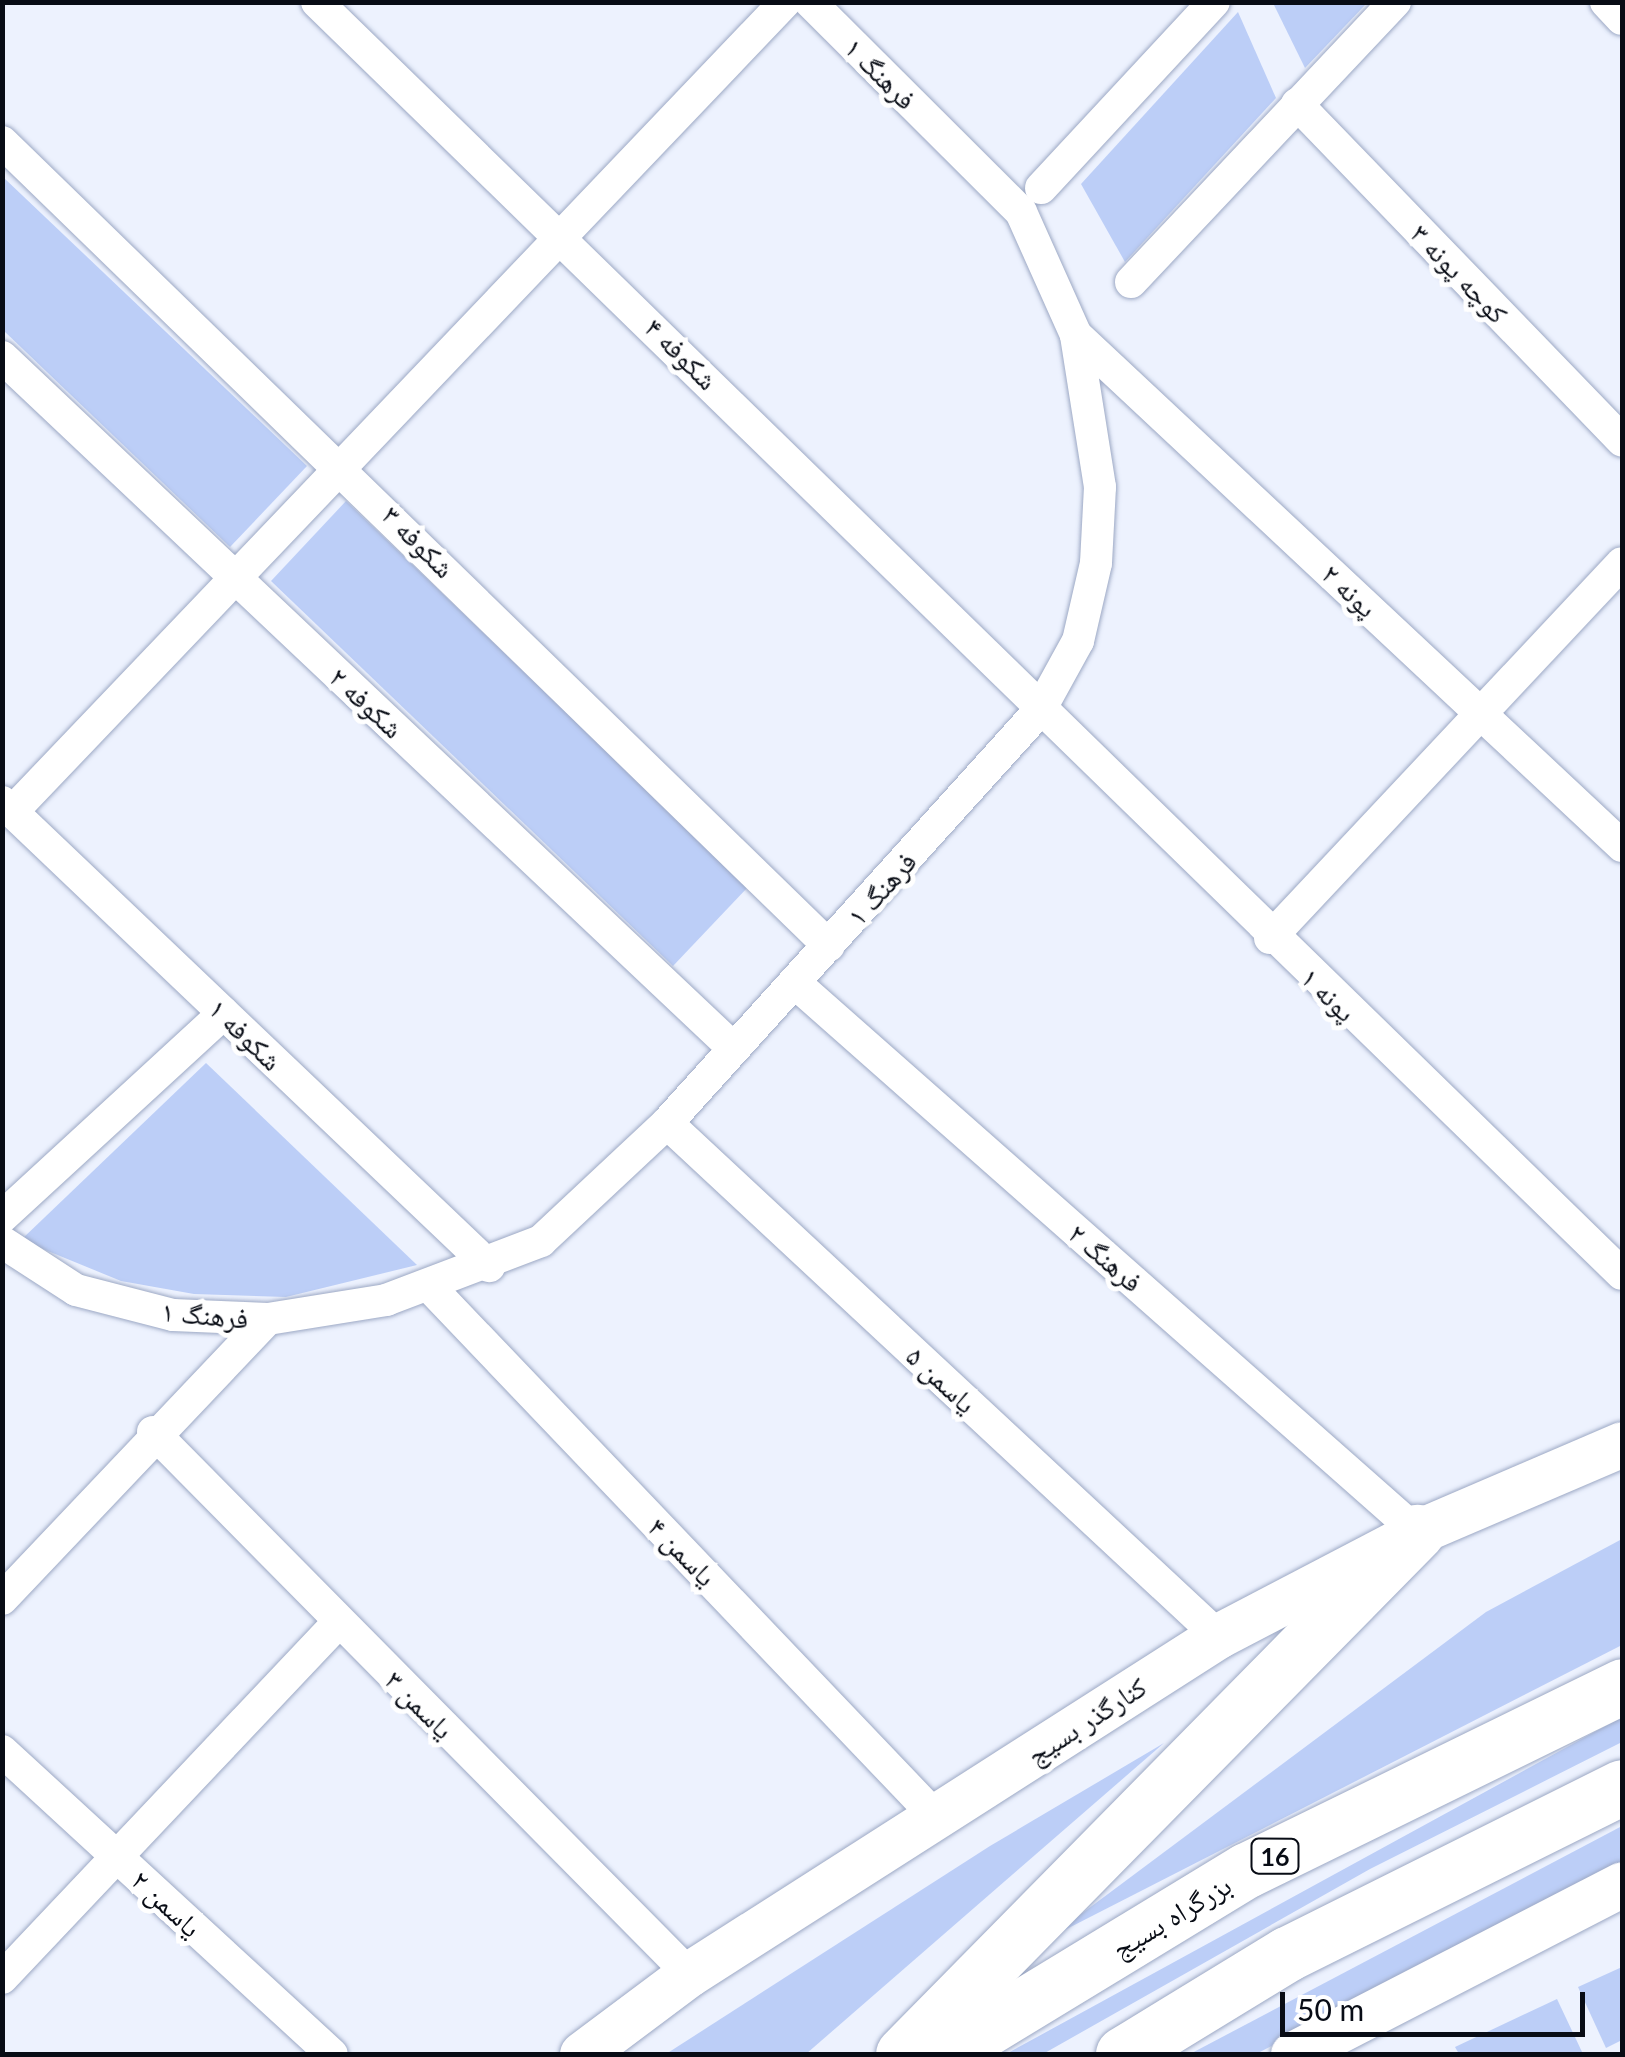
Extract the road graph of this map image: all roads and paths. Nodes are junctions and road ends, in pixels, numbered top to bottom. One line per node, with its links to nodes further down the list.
1 (317, 2): 11 (street, شکوفه ۴)
2 (785, 2): 11 (street)
3 (810, 2): 13 (street, فرهنگ ۱)
4 (1214, 2): 10 (street)
5 (1395, 2): 8 (street)
6 (1606, 2): 7 (street)
7 (1622, 19)
8 (1297, 104): 12 (street); 15 (street, کوچه پونه ۳)
9 (2, 142): 16 (street, شکوفه ۳)
10 (1041, 188)
11 (562, 234): 16 (street); 20 (street, شکوفه ۴)
12 (1132, 282)
13 (1076, 335): 19 (street, پونه ۲); 20 (street, فرهنگ ۱)
14 (2, 357): 18 (street, شکوفه ۲)
15 (1622, 442)
16 (343, 465): 18 (street); 24 (street, شکوفه ۳)
17 (1622, 563): 19 (street)
18 (237, 578): 21 (street); 27 (street, شکوفه ۲)
19 (1478, 709): 22 (street, پونه ۲); 23 (street)
20 (1040, 710): 23 (street, پونه ۱); 24 (street, فرهنگ ۱)
21 (7, 807): 26 (street, شکوفه ۱)
22 (1622, 846)
23 (1270, 938): 32 (street, پونه ۱)
24 (829, 946): 25 (street, فرهنگ ۱)
25 (794, 982): 27 (street, فرهنگ ۱); 37 (street, فرهنگ ۲)
26 (224, 1013): 29 (street); 31 (street, شکوفه ۱)
27 (732, 1047): 28 (street, فرهنگ ۱)
28 (666, 1123): 31 (street, فرهنگ ۱); 40 (street, یاسمن ۵)
29 (2, 1218)
30 (2, 1242): 34 (street, فرهنگ ۱)
31 (490, 1266): 33 (street, فرهنگ ۱)
32 (1622, 1274)
33 (430, 1287): 34 (street, فرهنگ ۱); 44 (street, یاسمن ۴)
34 (268, 1319): 35 (street)
35 (153, 1432): 38 (street); 39 (street, یاسمن ۳)
36 (1622, 1444): 37 (main road, کنارگذر بسیج)
37 (1417, 1532): 40 (main road, کنارگذر بسیج); 51 (highway)
38 (2, 1599)
39 (339, 1622): 45 (street); 47 (street, یاسمن ۳)
40 (1218, 1636): 44 (main road, کنارگذر بسیج)
41 (1622, 1686): 52 (highway, بزرگراه بسیج / 16)
42 (2, 1751): 45 (street, یاسمن ۲)
43 (1622, 1786): 53 (highway)
44 (935, 1816): 47 (main road, کنارگذر بسیج)
45 (119, 1858): 48 (street); 49 (street, یاسمن ۲)
46 (1622, 1884): 54 (main road)
47 (688, 1974): 50 (main road, کنارگذر بسیج)
48 (2, 1978)
49 (332, 2054)
50 (582, 2054)
51 (903, 2054)
52 (944, 2054)
53 (1123, 2054)
54 (1293, 2054)

